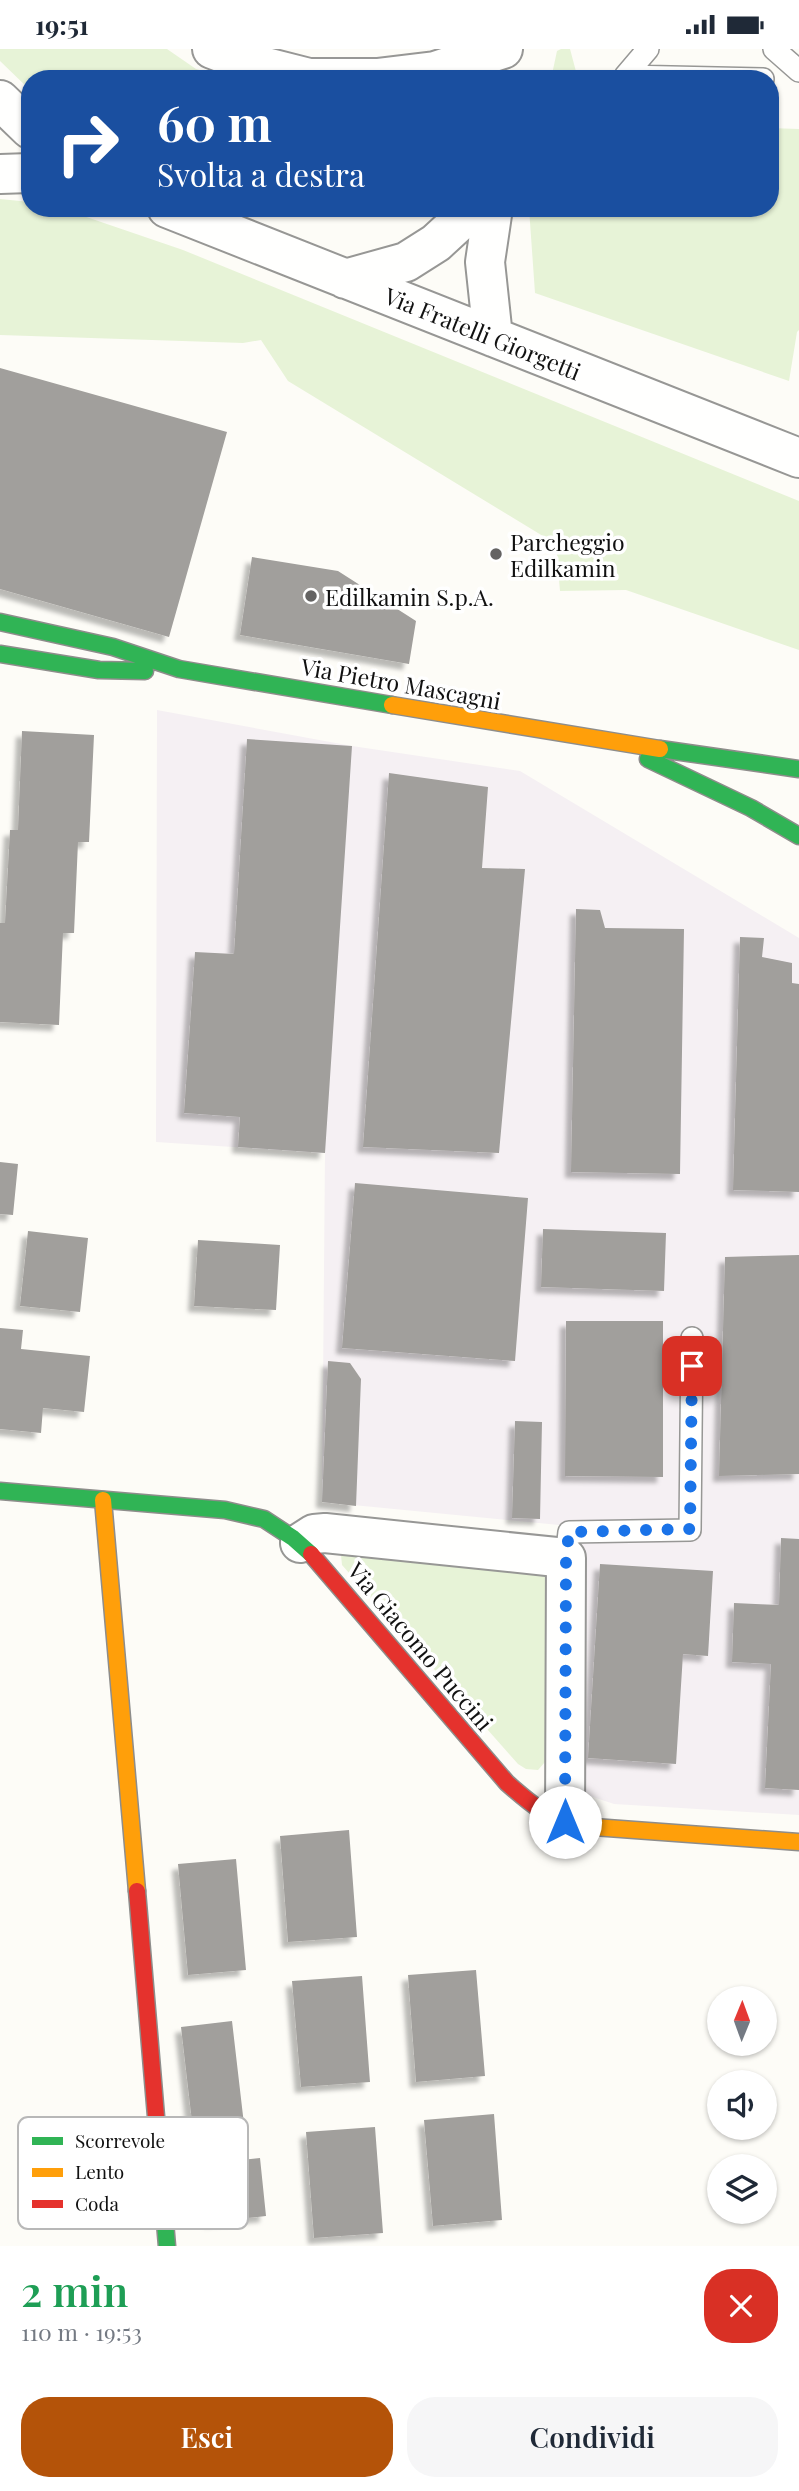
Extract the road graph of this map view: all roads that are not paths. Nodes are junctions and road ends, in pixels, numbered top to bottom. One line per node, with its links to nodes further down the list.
1 (212, 49): 5 (street)
2 (503, 49): 6 (street)
3 (648, 49): 7 (lane)
4 (774, 49): 8 (lane)
5 (278, 70)
6 (438, 70)
7 (629, 70)
8 (799, 71)
9 (779, 79): 10 (lane)
10 (799, 80)
11 (0, 100): 12 (street)
12 (21, 120)
13 (21, 173): 14 (street)
14 (0, 174)
15 (190, 217): 18 (street, Via Fratelli Giorgetti)
16 (464, 217): 18 (street)
17 (492, 217): 19 (street)
18 (345, 279): 19 (street, Via Fratelli Giorgetti)
19 (493, 337): 20 (street, Via Fratelli Giorgetti)
20 (799, 458)
21 (0, 621): 23 (street, Via Pietro Mascagni)
22 (0, 654): 23 (street, Via Pietro Mascagni)
23 (179, 669): 24 (street, Via Pietro Mascagni)
24 (615, 743): 27 (street, Via Pietro Mascagni); 28 (street, Via Pietro Mascagni)
25 (778, 746): 26 (lane)
26 (799, 757)
27 (799, 769)
28 (799, 836)
29 (692, 1338): 33 (lane)
30 (0, 1491): 31 (street, Via Giacomo Puccini)
31 (103, 1500): 32 (street, Via Giacomo Puccini); 36 (street)
32 (297, 1541): 33 (street); 34 (street, Via Giacomo Puccini)
33 (566, 1558): 34 (street)
34 (565, 1822): 35 (street, Via Giacomo Puccini)
35 (799, 1842)
36 (156, 2117)

